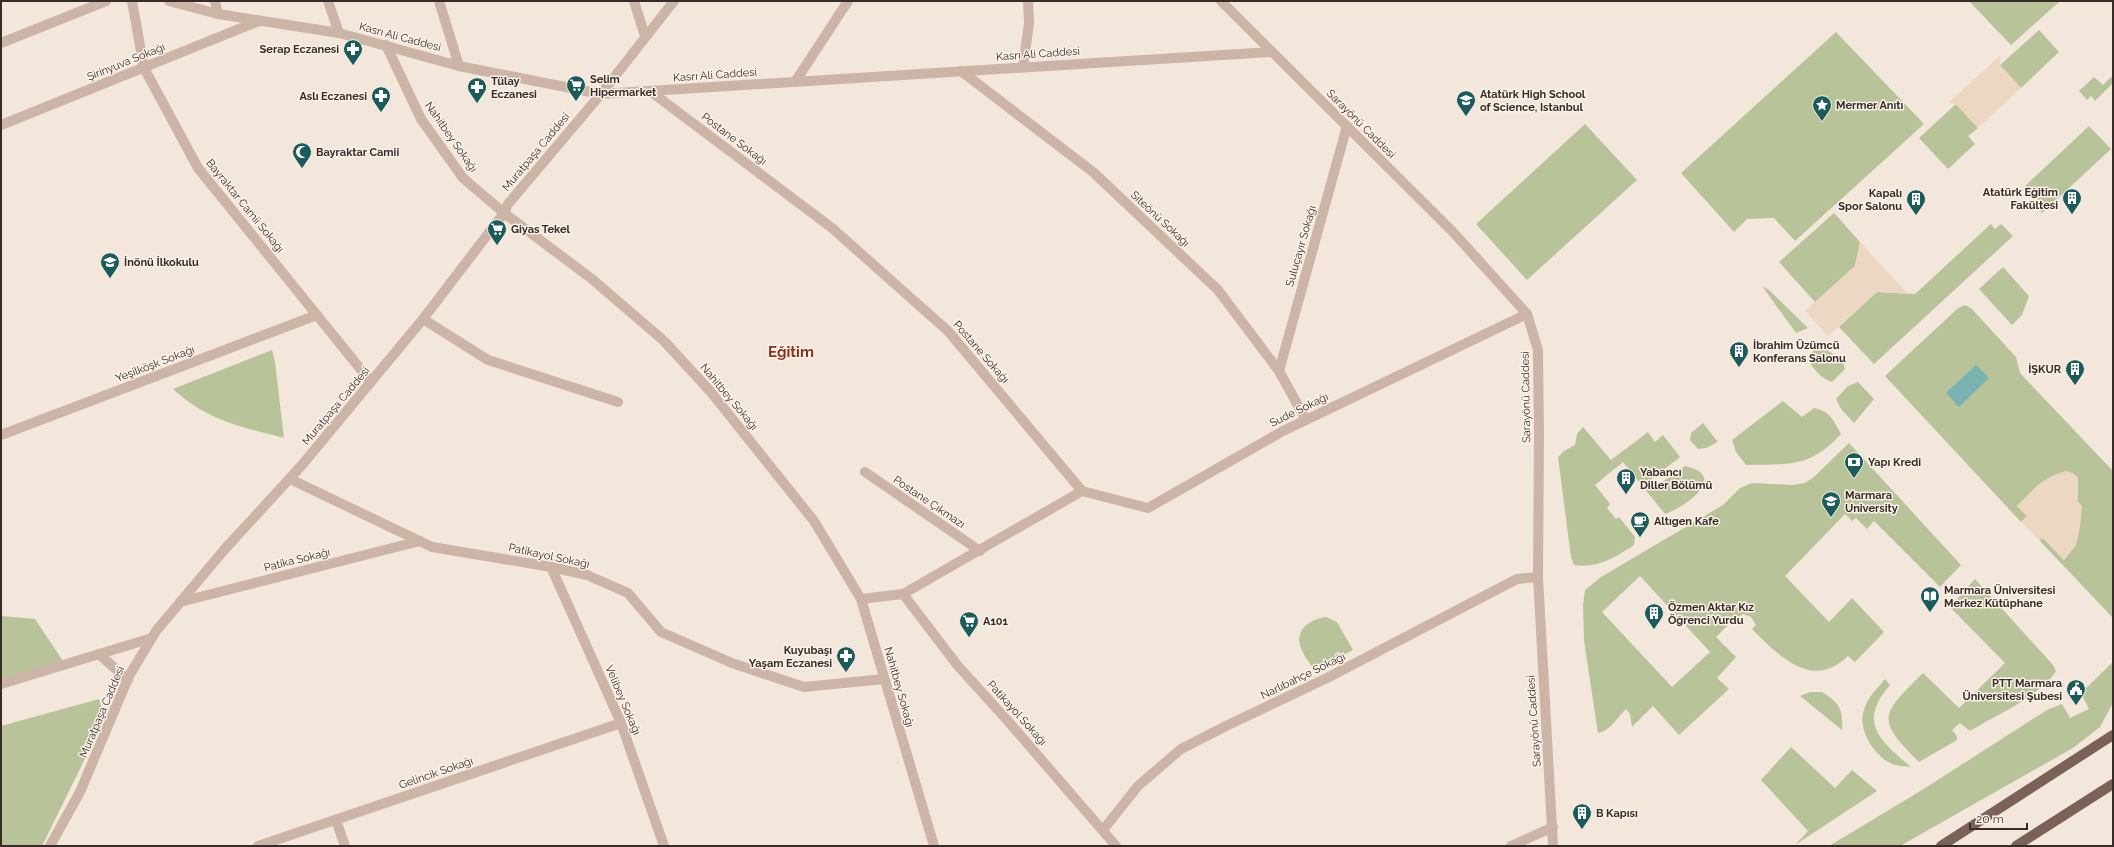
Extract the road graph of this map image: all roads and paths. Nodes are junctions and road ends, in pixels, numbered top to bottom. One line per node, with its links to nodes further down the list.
1 (106, 1): 16 (street)
2 (132, 1): 21 (street, Bayraktar Camii Sokağı)
3 (169, 1): 12 (street, Kasrı Ali Caddesi)
4 (215, 1): 12 (street)
5 (328, 1): 14 (street)
6 (439, 1): 19 (street)
7 (634, 1): 15 (street)
8 (674, 1): 15 (street, Muratpaşa Caddesi)
9 (848, 1): 23 (street)
10 (1028, 1): 20 (street)
11 (1221, 1): 18 (street, Sarayönü Caddesi)
12 (218, 14): 13 (street, Kasrı Ali Caddesi)
13 (260, 21): 14 (street, Kasrı Ali Caddesi); 21 (street, Şirinyuva Sokağı)
14 (339, 33): 17 (street, Kasrı Ali Caddesi)
15 (645, 36): 25 (street, Muratpaşa Caddesi)
16 (1, 43)
17 (386, 45): 19 (street, Kasrı Ali Caddesi); 28 (street, Nahitbey Sokağı)
18 (1271, 52): 20 (street, Kasrı Ali Caddesi); 27 (street, Sarayönü Caddesi)
19 (459, 66): 25 (street, Kasrı Ali Caddesi)
20 (1023, 67): 22 (street, Kasrı Ali Caddesi)
21 (144, 68): 26 (street, Şirinyuva Sokağı); 30 (street, Bayraktar Camii Sokağı)
22 (961, 71): 23 (street, Kasrı Ali Caddesi); 32 (street, Siteönü Sokağı)
23 (795, 82): 24 (street, Kasrı Ali Caddesi)
24 (650, 91): 25 (street, Kasrı Ali Caddesi); 39 (street, Postane Sokağı)
25 (601, 94): 28 (street, Muratpaşa Caddesi)
26 (1, 125)
27 (1347, 126): 29 (street, Sarayönü Caddesi); 32 (street, Suluçayır Sokağı)
28 (504, 213): 31 (street, Muratpaşa Caddesi); 45 (street, Nahitbey Sokağı)
29 (1527, 314): 35 (street, Sude Sokağı); 43 (street, Sarayönü Caddesi)
30 (317, 315): 33 (street, Bayraktar Camii Sokağı); 36 (street, Yeşilköşk Sokağı)
31 (423, 319): 33 (street, Muratpaşa Caddesi); 34 (street)
32 (1279, 371): 35 (street, Siteönü Sokağı)
33 (371, 382): 38 (street, Muratpaşa Caddesi)
34 (618, 402)
35 (1306, 420): 39 (street, Sude Sokağı)
36 (1, 435)
37 (865, 472): 41 (street, Postane Çıkmazı)
38 (290, 479): 40 (street, Patikayol Sokağı); 46 (street, Muratpaşa Caddesi)
39 (1082, 491): 41 (street)
40 (420, 541): 42 (street, Patikayol Sokağı); 46 (street, Patika Sokağı)
41 (980, 551): 44 (street)
42 (551, 567): 49 (street, Patikayol Sokağı); 52 (street, Velibey Sokağı)
43 (1538, 577): 56 (street, Sarayönü Caddesi); 57 (street, Narlıbahçe Sokağı)
44 (903, 594): 45 (street); 57 (street, Patikayol Sokağı)
45 (861, 599): 49 (street, Nahitbey Sokağı)
46 (180, 602): 47 (street, Muratpaşa Caddesi)
47 (152, 638): 48 (street); 50 (street, Muratpaşa Caddesi)
48 (99, 654): 50 (street); 51 (street)
49 (884, 679): 62 (street, Nahitbey Sokağı)
50 (128, 680): 58 (street, Muratpaşa Caddesi)
51 (1, 684)
52 (621, 723): 55 (street, Gelincik Sokağı); 61 (street, Velibey Sokağı)
53 (2113, 735): 66 (main road)
54 (2113, 784): 67 (main road)
55 (336, 820): 59 (street, Gelincik Sokağı); 60 (street)
56 (1553, 827): 64 (street); 65 (street, Sarayönü Caddesi)
57 (1103, 830): 63 (street, Patikayol Sokağı)
58 (50, 846)
59 (258, 846)
60 (345, 846)
61 (664, 846)
62 (934, 846)
63 (1116, 846)
64 (1511, 846)
65 (1553, 846)
66 (1941, 846)
67 (2016, 846)

